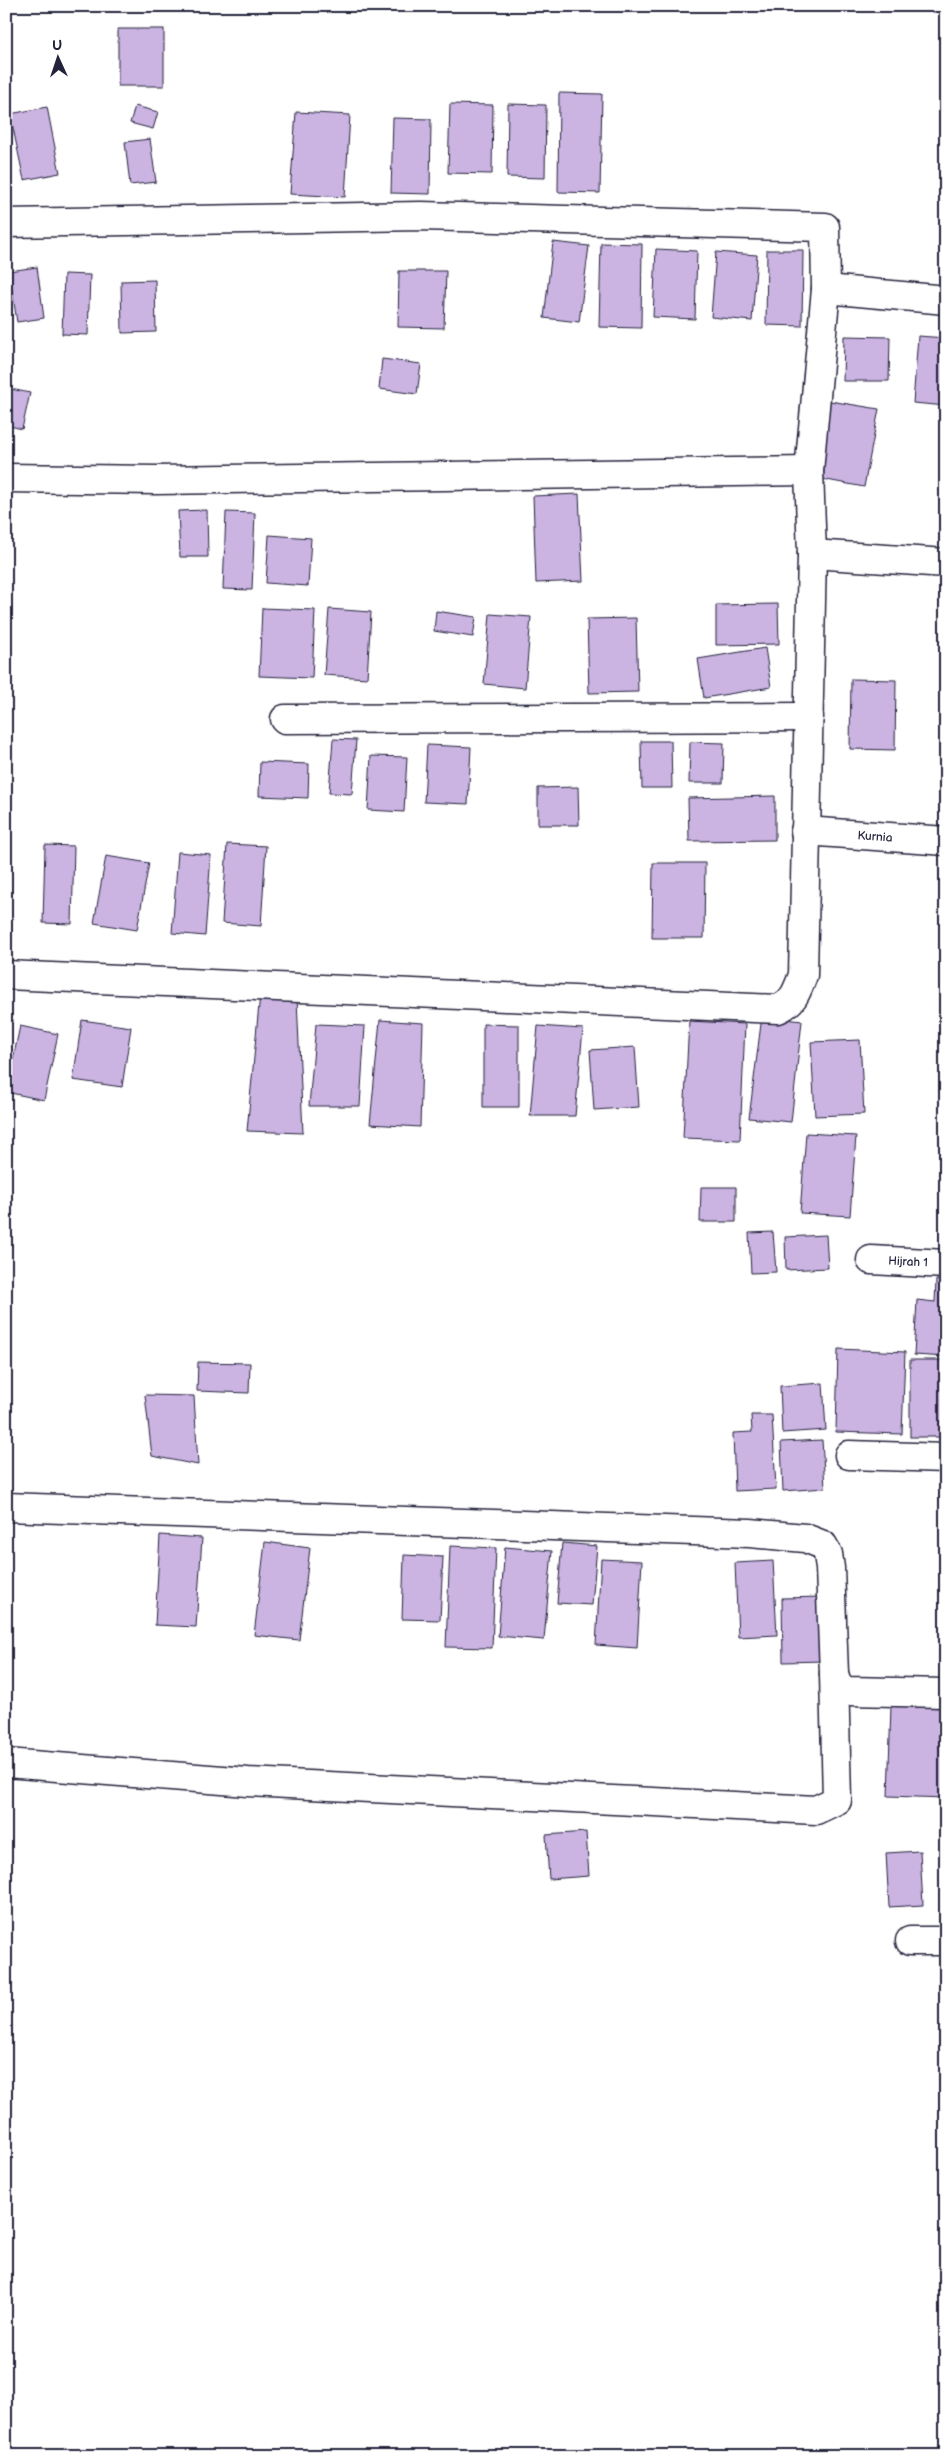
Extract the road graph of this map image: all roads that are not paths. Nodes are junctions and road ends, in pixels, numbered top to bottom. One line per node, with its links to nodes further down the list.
1 (6, 223): 2 (street)
2 (826, 289): 3 (street); 4 (street)
3 (946, 300)
4 (809, 471): 5 (street); 6 (street)
5 (6, 478)
6 (812, 554): 7 (street); 8 (street)
7 (946, 563)
8 (809, 717): 9 (street); 10 (street)
9 (285, 719)
10 (805, 831): 11 (street, Kurnia); 12 (street)
11 (946, 841)
12 (6, 975)
13 (871, 1260): 14 (street, Hijrah 1)
14 (946, 1264)
15 (850, 1456): 16 (street)
16 (946, 1458)
17 (6, 1507): 18 (street)
18 (834, 1674): 19 (street); 20 (street)
19 (946, 1693)
20 (6, 1763)
21 (910, 1941): 22 (street)
22 (946, 1941)

